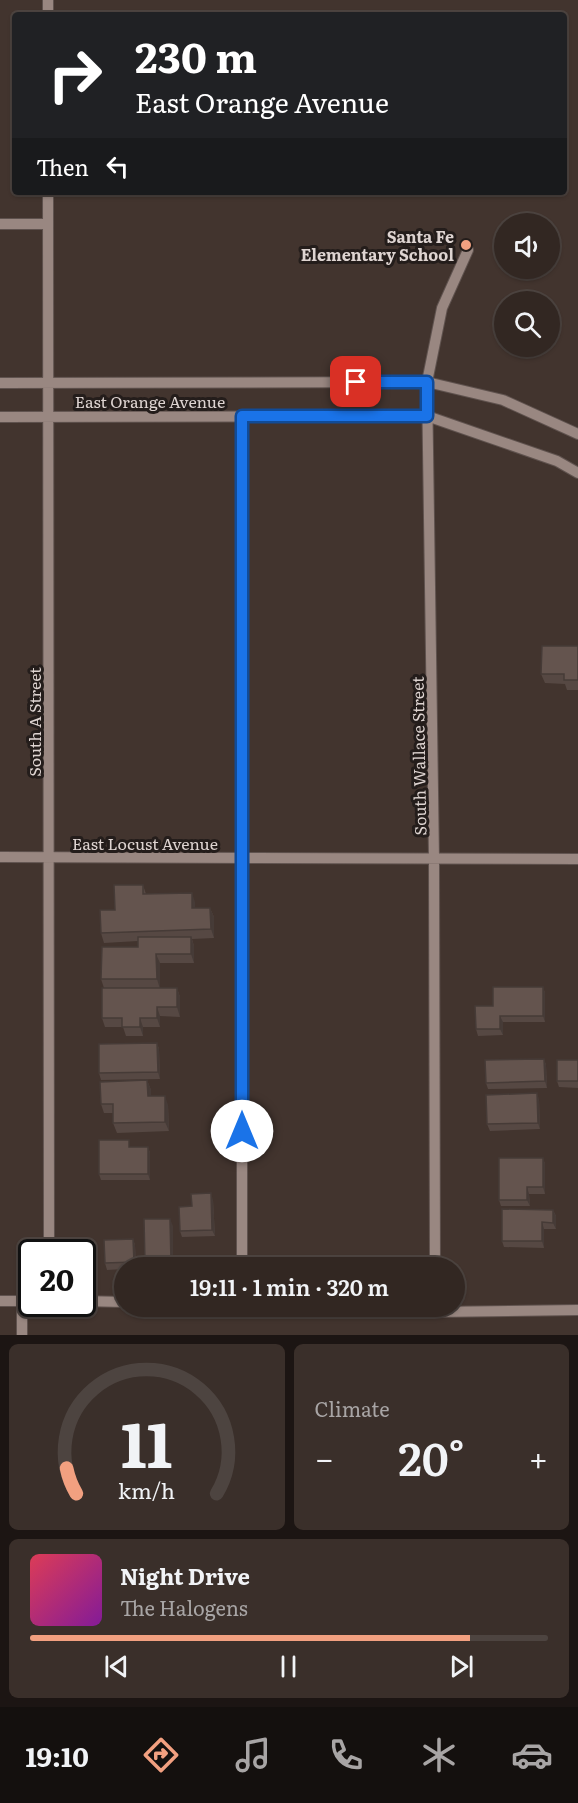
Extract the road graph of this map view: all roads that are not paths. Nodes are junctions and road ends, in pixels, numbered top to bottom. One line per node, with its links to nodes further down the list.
1 (48, 195): 3 (street, South A Street)
2 (0, 224): 3 (street)
3 (48, 224): 7 (street, South A Street)
4 (468, 250): 5 (street, South Wallace Street)
5 (427, 382): 7 (street, East Orange Avenue); 9 (street, South Wallace Street); 12 (street, East Orange Avenue)
6 (0, 383): 7 (street, East Orange Avenue)
7 (49, 383): 11 (street, South A Street)
8 (242, 416): 9 (street, East Orange Avenue); 11 (street, East Orange Avenue); 16 (street)
9 (427, 416): 13 (street, East Orange Avenue); 17 (street, South Wallace Street)
10 (0, 417): 11 (street, East Orange Avenue)
11 (49, 417): 15 (street, South A Street)
12 (578, 434)
13 (578, 473)
14 (0, 857): 15 (street, East Locust Avenue)
15 (49, 857): 16 (street, East Locust Avenue); 19 (street, South A Street)
16 (243, 858): 17 (street, East Locust Avenue); 20 (street)
17 (434, 859): 18 (street, East Locust Avenue); 21 (street, South Wallace Street)
18 (578, 859)
19 (49, 1239)
20 (242, 1257)
21 (435, 1257)
22 (0, 1301): 23 (street)
23 (18, 1301)
24 (96, 1301): 25 (street)
25 (114, 1302)
26 (465, 1309): 27 (street)
27 (578, 1310)
28 (25, 1317): 29 (street)
29 (22, 1335)

